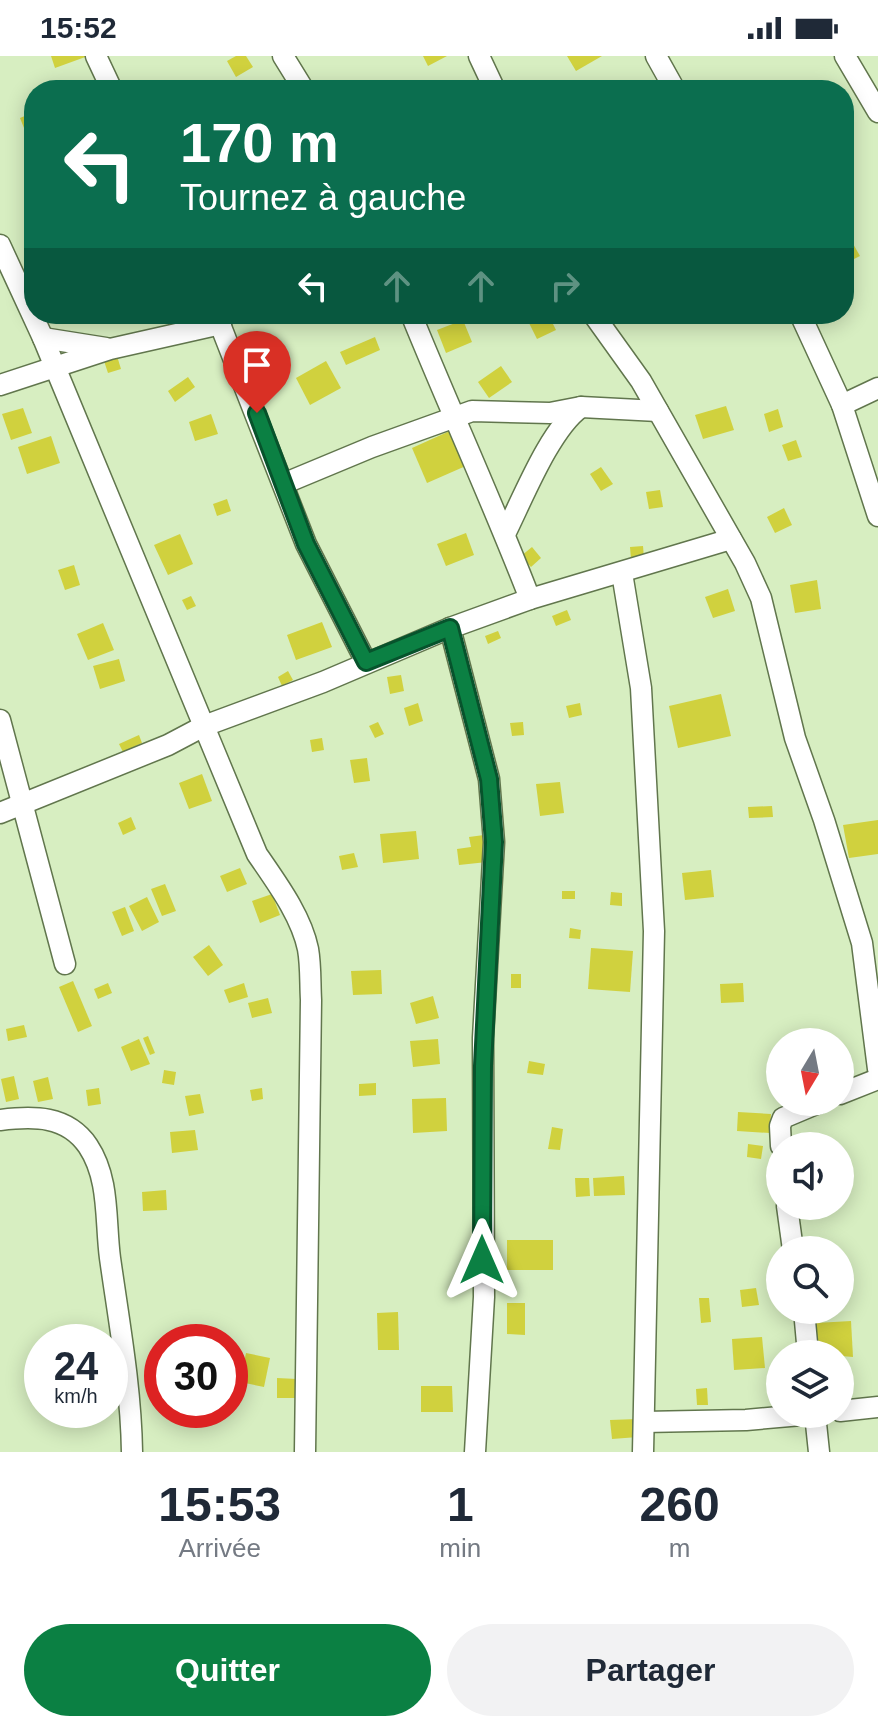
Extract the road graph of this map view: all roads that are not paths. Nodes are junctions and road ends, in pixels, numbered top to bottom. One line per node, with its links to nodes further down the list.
1 (96, 56): 6 (street)
2 (283, 56): 7 (street)
3 (479, 56): 8 (street)
4 (656, 56): 9 (street)
5 (845, 56): 10 (street)
6 (107, 80)
7 (298, 80)
8 (490, 80)
9 (669, 80)
10 (878, 112)
11 (0, 245): 12 (street)
12 (24, 297)
13 (37, 324): 19 (street)
14 (200, 324): 20 (street)
15 (220, 324): 28 (street)
16 (415, 324): 27 (street)
17 (600, 324): 26 (street)
18 (805, 324): 24 (street)
19 (43, 338): 20 (street); 21 (street)
20 (110, 349): 21 (street)
21 (54, 366): 22 (street); 37 (street)
22 (0, 385)
23 (878, 388): 24 (street)
24 (842, 405): 29 (street)
25 (581, 407): 26 (street); 27 (street); 30 (street)
26 (658, 411): 31 (street)
27 (453, 417): 28 (street); 30 (street)
28 (283, 484): 35 (street)
29 (878, 516)
30 (505, 534): 33 (street)
31 (731, 539): 32 (street); 41 (street)
32 (622, 573): 33 (street); 48 (street)
33 (530, 599): 34 (street)
34 (450, 628): 35 (street); 52 (street)
35 (366, 662): 37 (street)
36 (0, 720): 38 (street)
37 (204, 726): 38 (street); 51 (street)
38 (21, 803): 39 (street); 40 (street)
39 (0, 813)
40 (65, 964)
41 (878, 1069)
42 (878, 1079): 43 (street)
43 (854, 1088)
44 (0, 1120): 50 (street)
45 (878, 1407): 46 (street)
46 (854, 1410)
47 (766, 1418): 48 (street)
48 (644, 1422): 53 (street)
49 (816, 1428): 54 (street)
50 (132, 1452)
51 (305, 1452)
52 (475, 1452)
53 (643, 1452)
54 (819, 1452)

